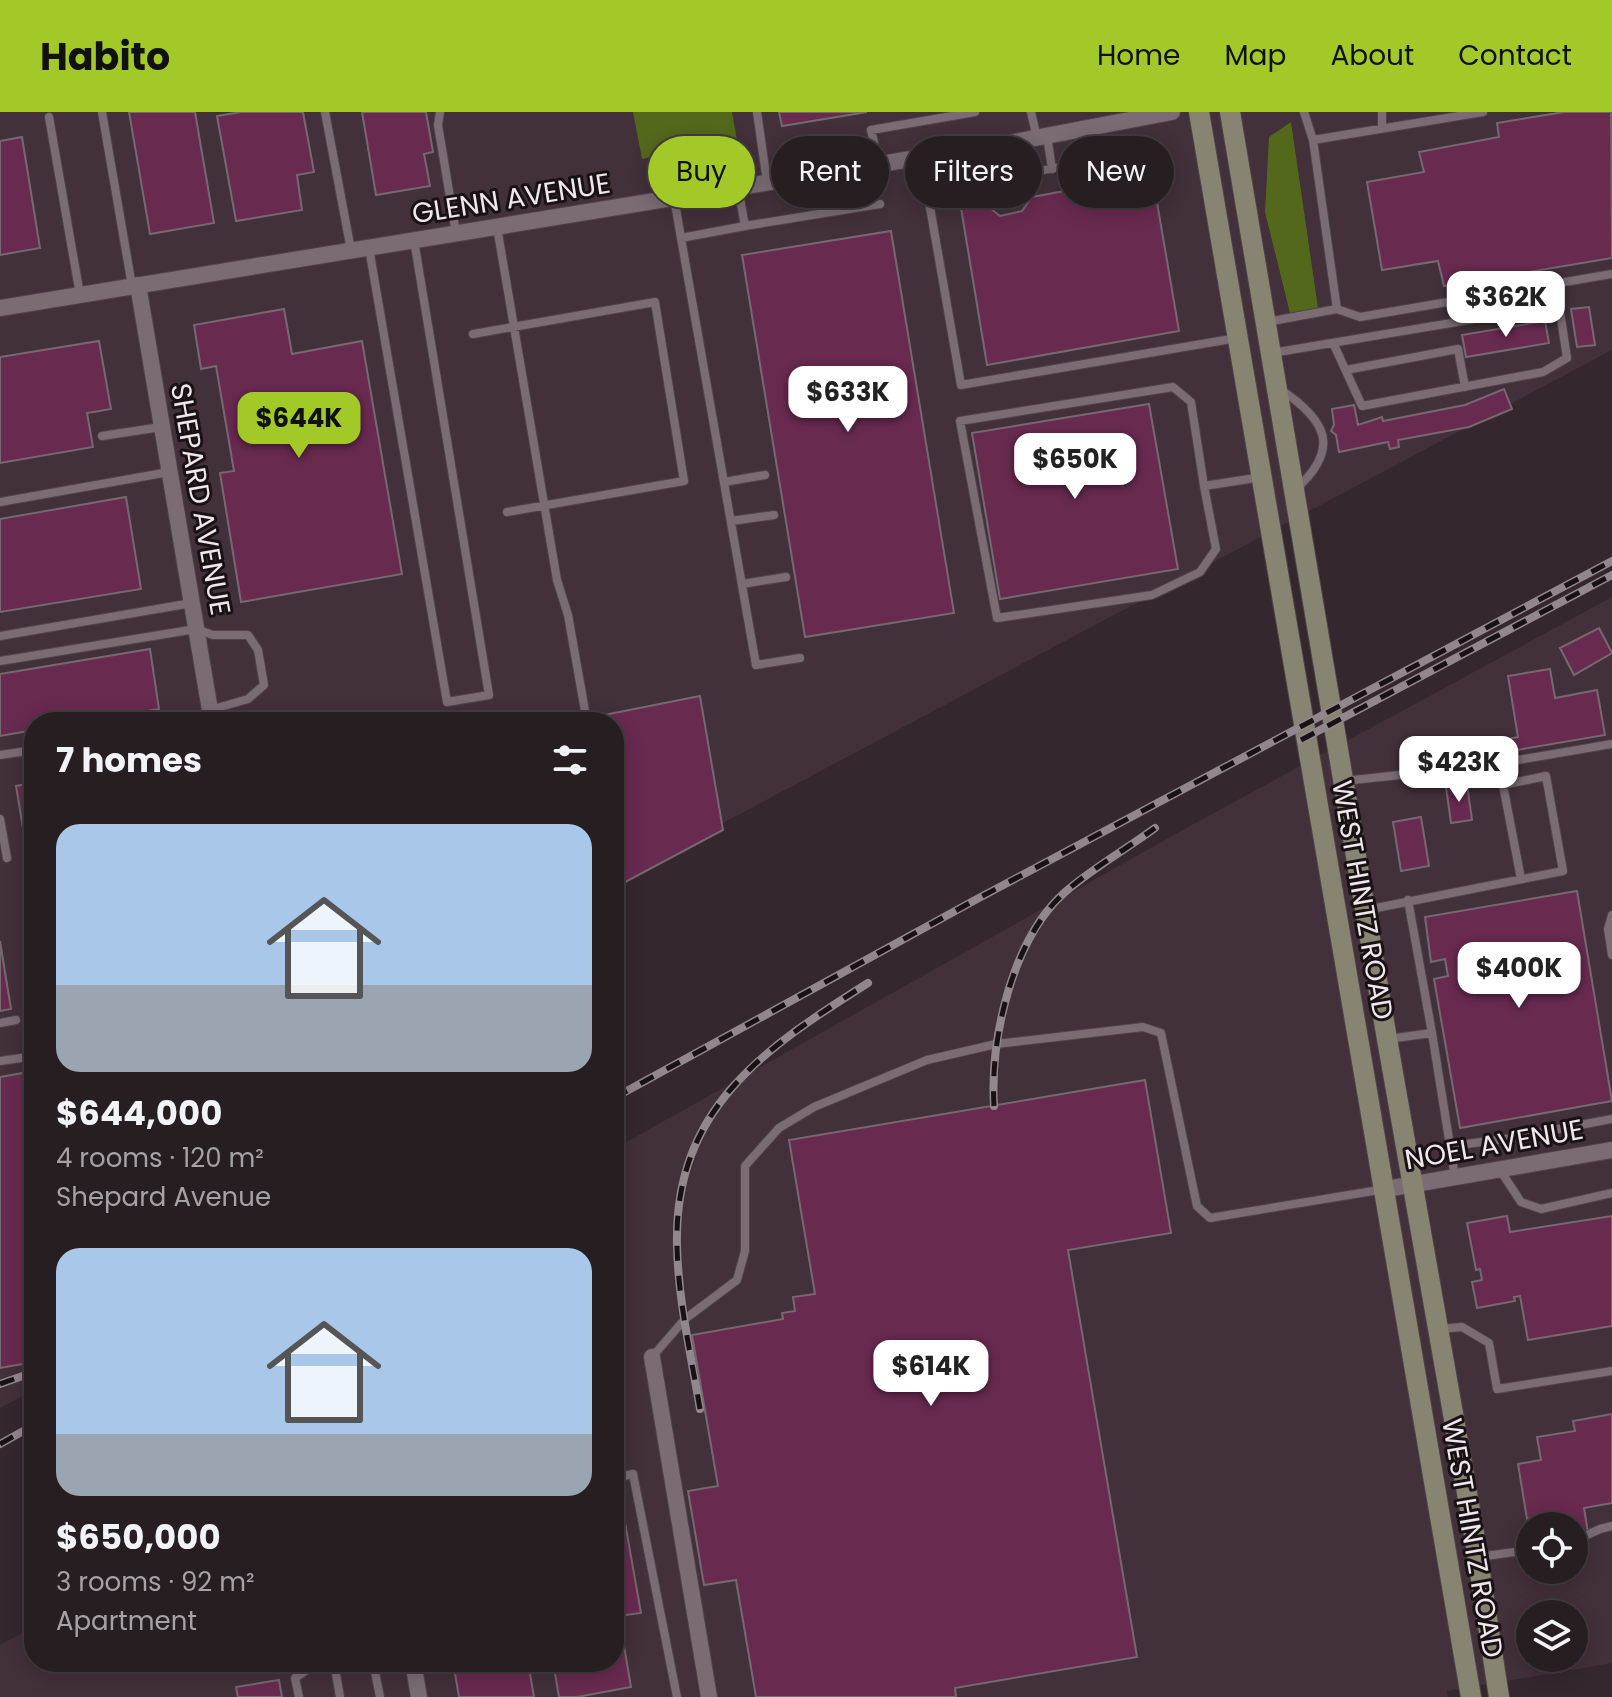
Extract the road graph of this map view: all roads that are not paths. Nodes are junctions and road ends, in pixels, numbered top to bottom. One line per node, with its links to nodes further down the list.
1 (102, 112): 38 (lane)
2 (325, 112): 36 (lane)
3 (440, 112): 32 (lane)
4 (757, 112): 23 (lane)
5 (975, 112): 15 (lane)
6 (1031, 112): 16 (lane)
7 (1172, 112): 17 (street, GLENN AVENUE)
8 (1199, 112): 45 (main road, WEST HINTZ ROAD)
9 (1230, 112): 42 (main road, WEST HINTZ ROAD)
10 (1304, 112): 18 (lane)
11 (1382, 112): 14 (lane)
12 (1483, 112): 14 (lane)
13 (49, 117): 39 (lane)
14 (1382, 129): 18 (lane)
15 (872, 136)
16 (1042, 136)
17 (1042, 137): 20 (lane)
18 (1313, 140): 41 (lane)
19 (1058, 168): 20 (lane)
20 (1052, 169): 21 (lane)
21 (1042, 171)
22 (771, 181): 23 (street, GLENN AVENUE)
23 (767, 182): 24 (street, GLENN AVENUE)
24 (755, 184)
25 (648, 202): 30 (street, GLENN AVENUE)
26 (676, 208): 33 (lane)
27 (742, 208): 31 (lane)
28 (855, 208): 31 (lane)
29 (930, 208): 45 (lane)
30 (497, 226): 32 (street, GLENN AVENUE); 43 (lane)
31 (745, 226): 33 (lane)
32 (456, 233): 34 (street, GLENN AVENUE)
33 (681, 238): 56 (lane)
34 (414, 240): 35 (street, GLENN AVENUE); 35 (lane)
35 (368, 248): 36 (street, GLENN AVENUE)
36 (351, 250): 38 (street, GLENN AVENUE)
37 (1612, 274): 41 (lane)
38 (135, 286): 39 (street, GLENN AVENUE); 51 (street, SHEPARD AVENUE)
39 (80, 295): 40 (street, GLENN AVENUE)
40 (0, 308)
41 (1337, 309): 42 (lane)
42 (1266, 322): 47 (main road, WEST HINTZ ROAD)
43 (514, 327): 44 (lane); 60 (lane); 60 (lane)
44 (473, 334)
45 (1238, 337): 55 (main road, WEST HINTZ ROAD)
46 (1334, 345): 47 (lane); 48 (lane); 50 (lane)
47 (1271, 354): 49 (main road, WEST HINTZ ROAD)
48 (1346, 370): 50 (lane); 50 (lane)
49 (1277, 386): 58 (main road, WEST HINTZ ROAD); 58 (lane)
50 (1465, 387)
51 (162, 427): 52 (lane); 53 (street, SHEPARD AVENUE)
52 (102, 436)
53 (169, 472): 59 (lane); 66 (street, SHEPARD AVENUE)
54 (765, 475): 56 (lane)
55 (1262, 477): 57 (lane); 97 (main road, WEST HINTZ ROAD)
56 (724, 482): 63 (lane)
57 (1204, 486): 57 (lane)
58 (1294, 490): 77 (main road, WEST HINTZ ROAD)
59 (0, 502)
60 (545, 506): 61 (lane); 73 (lane)
61 (507, 512)
62 (774, 515): 63 (lane)
63 (731, 521): 65 (lane)
64 (786, 577): 65 (lane)
65 (742, 584): 69 (lane)
66 (192, 603): 67 (street, SHEPARD AVENUE); 68 (lane)
67 (196, 629): 70 (lane); 71 (street, SHEPARD AVENUE); 72 (lane)
68 (0, 636)
69 (800, 658)
70 (0, 661)
71 (210, 712)
72 (220, 712)
73 (585, 712)
74 (1612, 744): 77 (lane)
75 (24, 751): 76 (lane)
76 (0, 755)
77 (1344, 781): 82 (main road, WEST HINTZ ROAD)
78 (0, 819): 79 (lane)
79 (7, 858)
80 (1521, 879): 80 (lane); 81 (lane)
81 (1408, 900): 82 (lane); 87 (lane)
82 (1366, 910): 88 (main road, WEST HINTZ ROAD)
83 (1612, 915): 84 (lane)
84 (1612, 955)
85 (16, 1020): 86 (lane)
86 (0, 1023)
87 (1432, 1033): 88 (lane); 92 (lane)
88 (1387, 1039): 96 (main road, WEST HINTZ ROAD)
89 (21, 1058): 90 (lane)
90 (0, 1061)
91 (1612, 1119): 92 (lane)
92 (1450, 1146): 95 (lane)
93 (1612, 1150): 94 (street, NOEL AVENUE)
94 (1499, 1170): 95 (street, NOEL AVENUE); 98 (lane)
95 (1455, 1177): 96 (street, NOEL AVENUE)
96 (1413, 1184): 97 (street, NOEL AVENUE); 99 (main road, WEST HINTZ ROAD)
97 (1386, 1189): 100 (lane); 117 (main road, WEST HINTZ ROAD)
98 (1612, 1193)
99 (1438, 1329): 101 (lane); 106 (main road, WEST HINTZ ROAD)
100 (652, 1357): 116 (street)
101 (1612, 1371)
102 (624, 1476): 115 (lane)
103 (1612, 1526): 104 (lane)
104 (1588, 1535)
105 (1516, 1552): 106 (lane)
106 (1477, 1558): 118 (main road, WEST HINTZ ROAD)
107 (304, 1672): 111 (lane)
108 (336, 1672): 112 (lane)
109 (375, 1672): 113 (lane)
110 (415, 1672): 114 (street)
111 (299, 1697)
112 (340, 1697)
113 (380, 1697)
114 (419, 1697)
115 (677, 1697)
116 (709, 1697)
117 (1471, 1697)
118 (1499, 1697)

